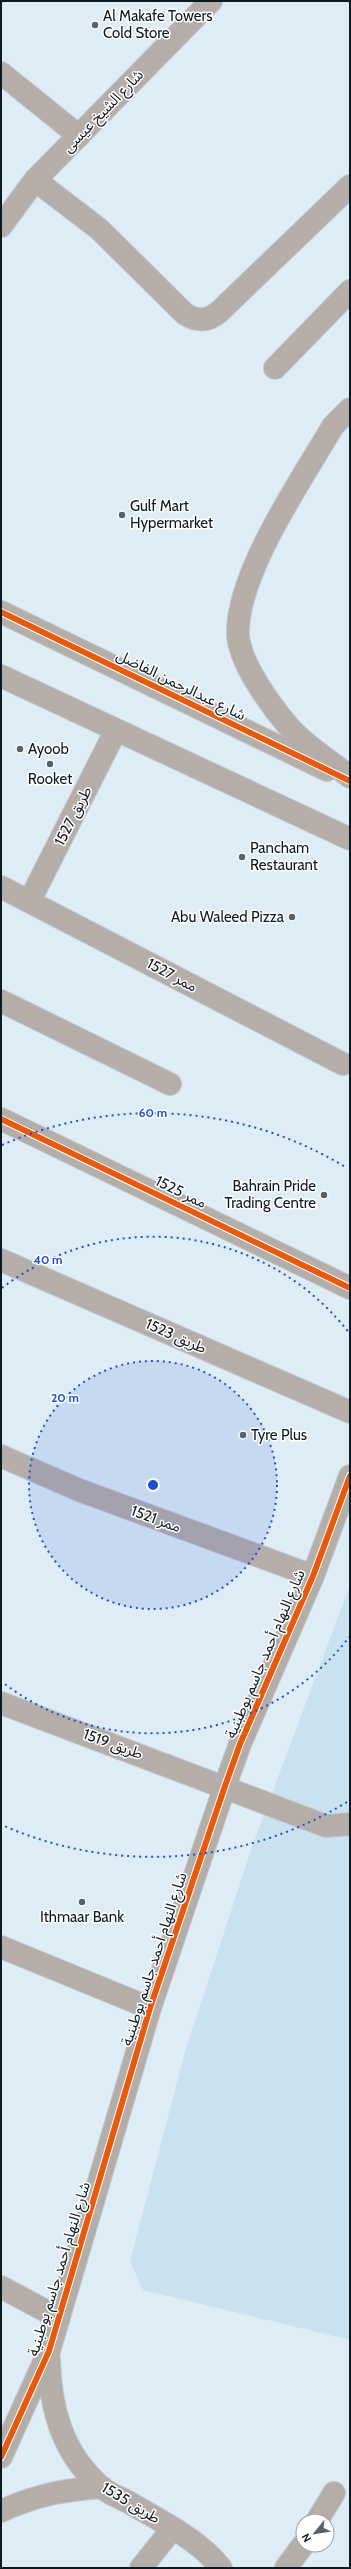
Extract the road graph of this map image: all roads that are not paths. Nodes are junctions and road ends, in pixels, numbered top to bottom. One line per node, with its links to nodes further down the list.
1 (203, 3): 3 (street, شارع الشيخ عيسى)
2 (1, 73): 3 (street)
3 (79, 136): 4 (street, شارع الشيخ عيسى)
4 (34, 180): 5 (street); 6 (street, شارع الشيخ عيسى)
5 (350, 186)
6 (1, 226)
7 (350, 292): 8 (street)
8 (275, 368)
9 (350, 409): 13 (street)
10 (1, 612): 14 (street, شارع عبدالرحمن الفاضل)
11 (1, 676): 12 (street)
12 (115, 732): 15 (street); 17 (street, طريق 1527)
13 (350, 777)
14 (350, 781)
15 (350, 839)
16 (1, 887): 17 (street, ممر 1527)
17 (30, 900): 19 (street, ممر 1527)
18 (1, 1000): 20 (street)
19 (343, 1064)
20 (170, 1084)
21 (1, 1119): 23 (street, ممر 1525)
22 (1, 1260): 24 (street, طريق 1523)
23 (350, 1288)
24 (350, 1412)
25 (1, 1456): 27 (street, ممر 1521)
26 (350, 1476): 27 (street, شارع النهام أحمد جاسم بوطبنية)
27 (313, 1576): 29 (street, شارع النهام أحمد جاسم بوطبنية)
28 (1, 1703): 29 (street, طريق 1519)
29 (225, 1786): 30 (street, طريق 1519); 32 (street, شارع النهام أحمد جاسم بوطبنية)
30 (350, 1824)
31 (1, 1947): 32 (street)
32 (150, 2008): 34 (street, شارع النهام أحمد جاسم بوطبنية)
33 (1, 2287): 34 (street)
34 (59, 2318): 35 (street, شارع النهام أحمد جاسم بوطبنية)
35 (49, 2351): 36 (street, شارع النهام أحمد جاسم بوطبنية); 37 (street, طريق 1535)
36 (1, 2457)
37 (102, 2487): 39 (street); 41 (street, طريق 1535)
38 (334, 2493): 40 (street)
39 (1, 2511)
40 (323, 2513)
41 (173, 2528): 43 (street); 44 (street, طريق 1535)
42 (297, 2553): 45 (street)
43 (142, 2568)
44 (222, 2568)
45 (286, 2568)

